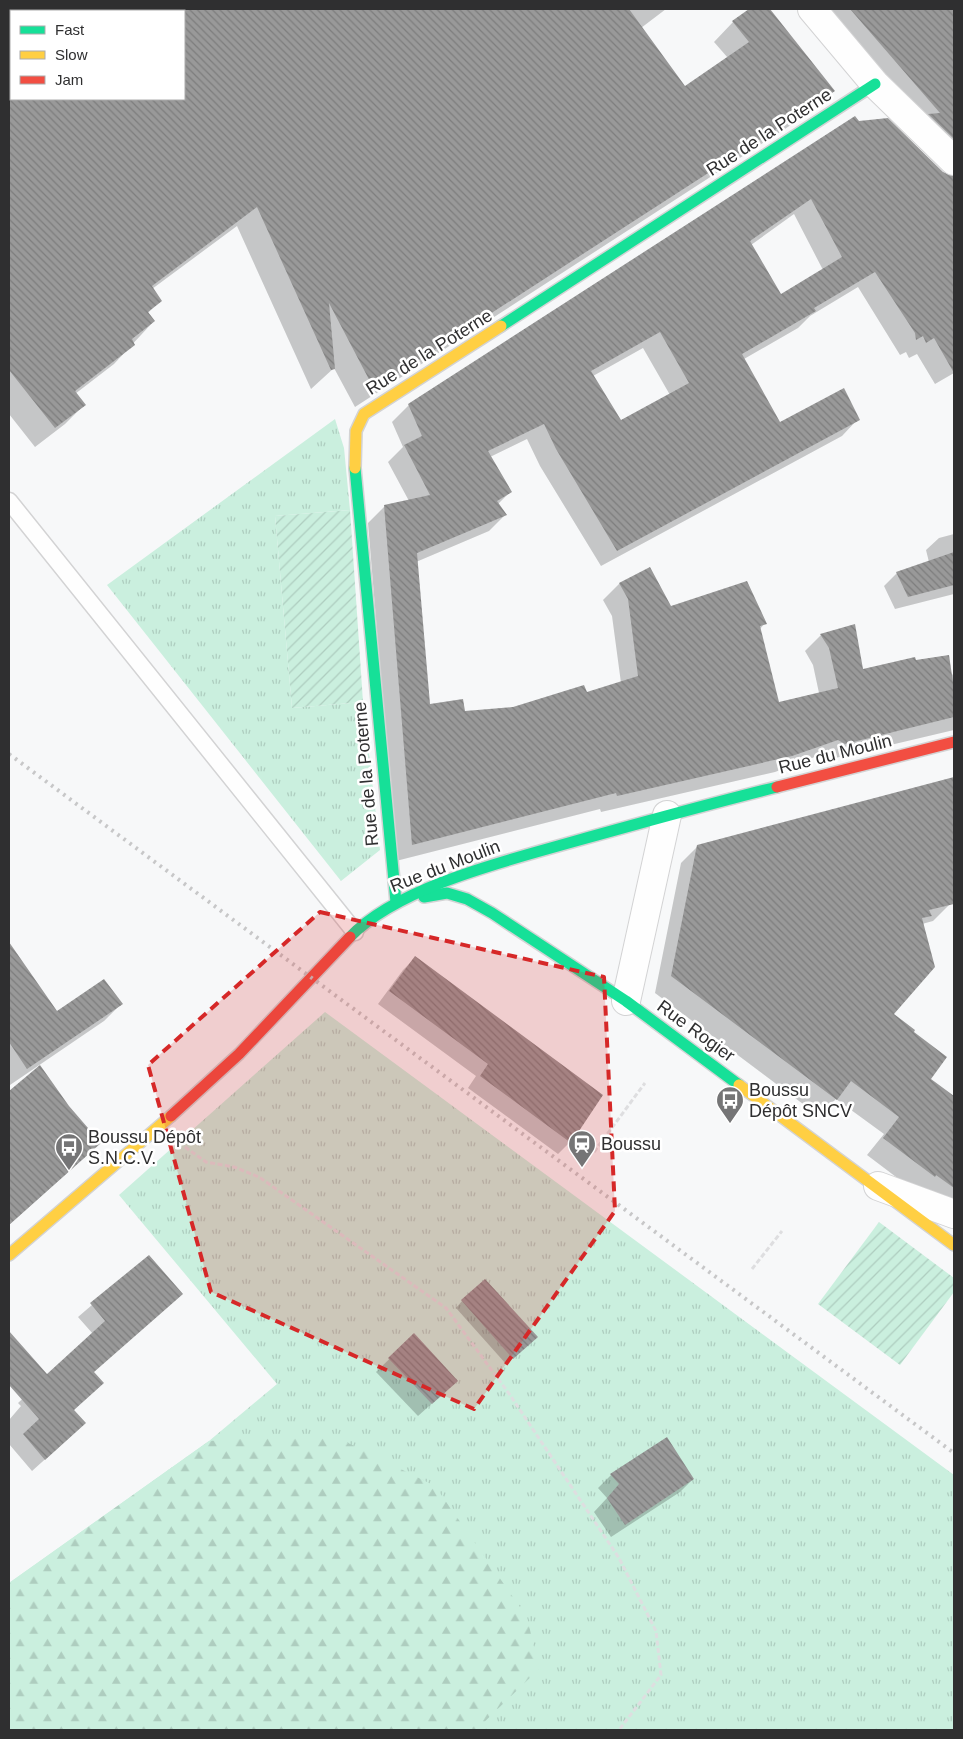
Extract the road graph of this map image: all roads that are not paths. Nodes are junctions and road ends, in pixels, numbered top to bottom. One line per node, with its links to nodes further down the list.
1 (812, 9): 2 (street)
2 (875, 84): 3 (street); 7 (street, Rue de la Poterne)
3 (954, 162)
4 (9, 501): 8 (lane)
5 (954, 742): 6 (street, Rue du Moulin)
6 (667, 815): 7 (street, Rue du Moulin); 9 (street)
7 (396, 902): 8 (street, Rue du Moulin); 9 (street, Rue Rogier)
8 (355, 932): 13 (street, Rue du Moulin)
9 (626, 1001): 10 (street, Rue Rogier)
10 (877, 1186): 11 (street); 12 (street, Rue Rogier)
11 (954, 1214)
12 (954, 1245)
13 (9, 1255)

